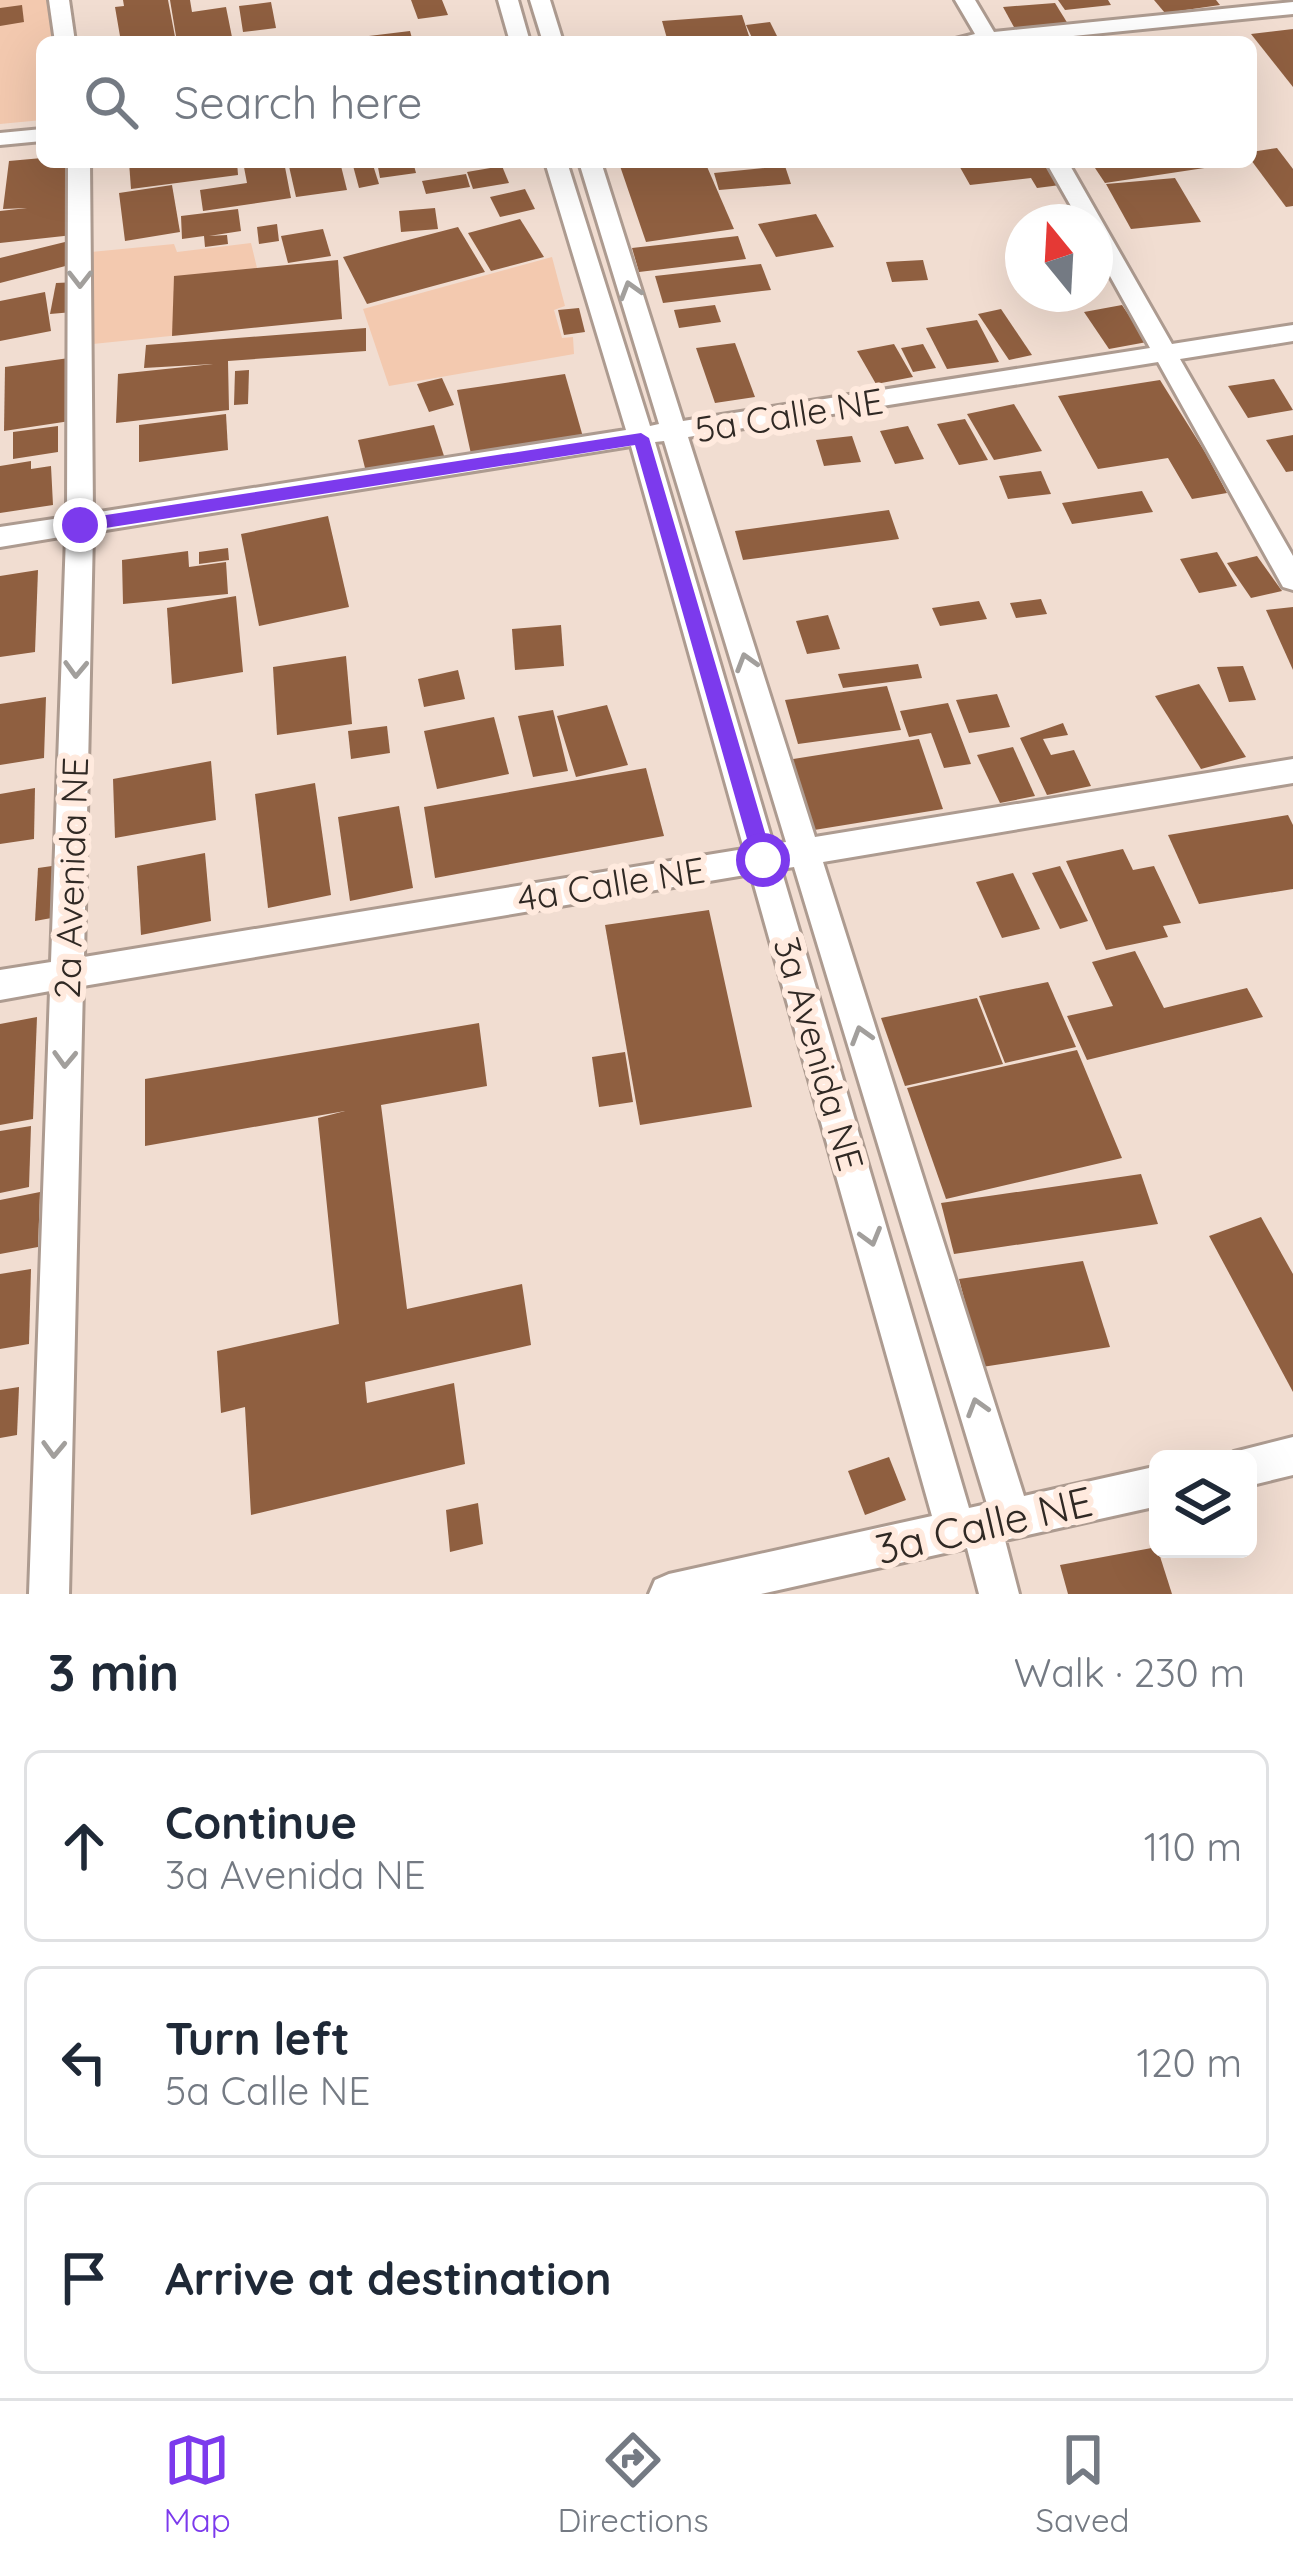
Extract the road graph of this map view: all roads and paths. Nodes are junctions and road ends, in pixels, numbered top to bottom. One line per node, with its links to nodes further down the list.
1 (59, 0): 6 (street)
2 (508, 0): 7 (street)
3 (540, 0): 8 (street)
4 (965, 0): 9 (street)
5 (1293, 8): 10 (street)
6 (64, 36)
7 (518, 36)
8 (551, 36)
9 (987, 36)
10 (1027, 36)
11 (36, 136): 12 (street)
12 (0, 139)
13 (80, 168): 23 (street, 2a Avenida NE, one-way to 23)
14 (558, 168): 22 (street, 3a Avenida NE)
15 (592, 168): 21 (street, one-way to 15)
16 (1061, 168): 17 (street)
17 (1081, 204)
18 (1113, 260): 20 (street)
19 (1293, 333): 20 (street, 5a Calle NE)
20 (1166, 354): 21 (street, 5a Calle NE); 25 (street)
21 (675, 433): 22 (street, 5a Calle NE); 27 (street, one-way to 21)
22 (641, 438): 23 (street, 5a Calle NE); 28 (street, 3a Avenida NE)
23 (80, 525): 24 (street, 5a Calle NE); 29 (street, 2a Avenida NE, one-way to 29)
24 (0, 537)
25 (1293, 580)
26 (1293, 770): 27 (street, 4a Calle NE)
27 (805, 853): 28 (street, 4a Calle NE); 34 (street, one-way to 27)
28 (763, 860): 29 (street, 4a Calle NE); 34 (street, 3a Avenida NE, one-way to 34)
29 (68, 974): 30 (street, 4a Calle NE); 35 (street, 2a Avenida NE, one-way to 35)
30 (0, 985)
31 (1293, 1456): 32 (street)
32 (1257, 1464)
33 (1149, 1488): 34 (street, 3a Calle NE)
34 (983, 1525): 36 (street, 3a Calle NE); 37 (street, 3a Avenida NE)
35 (50, 1594)
36 (669, 1594)
37 (999, 1594)

